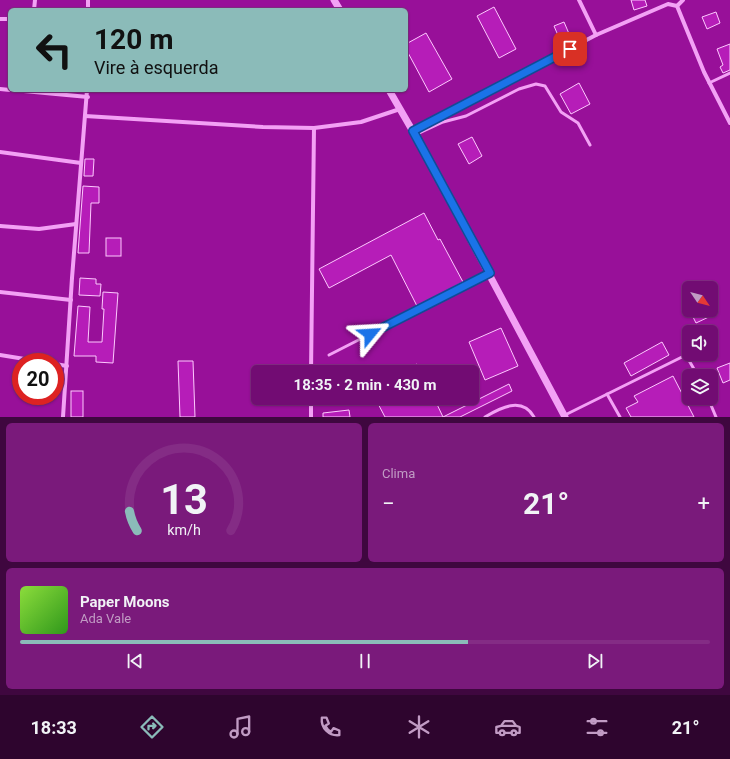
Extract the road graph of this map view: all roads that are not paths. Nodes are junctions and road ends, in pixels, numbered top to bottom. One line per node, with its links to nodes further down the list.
1 (579, 0): 5 (street)
2 (683, 0): 4 (street)
3 (668, 2): 4 (street); 5 (street)
4 (677, 6): 7 (street)
5 (596, 35): 16 (street)
6 (730, 73): 7 (lane)
7 (709, 83): 14 (street)
8 (32, 92): 11 (street)
9 (88, 92): 11 (street)
10 (390, 92): 12 (street)
11 (88, 98): 13 (street)
12 (400, 109): 15 (street); 16 (street)
13 (86, 116): 15 (street); 19 (street)
14 (730, 123)
15 (314, 128): 28 (street)
16 (414, 133): 17 (lane); 22 (street)
17 (590, 146)
18 (0, 152): 19 (street)
19 (81, 164): 20 (street)
20 (76, 224): 21 (street); 24 (street)
21 (0, 226)
22 (490, 273): 26 (lane); 35 (street)
23 (0, 292): 24 (street)
24 (71, 300): 30 (street)
25 (0, 355): 27 (street)
26 (330, 355)
27 (12, 357)
28 (311, 365)
29 (64, 366): 30 (street)
30 (67, 366): 36 (street)
31 (694, 369): 32 (lane)
32 (607, 394): 35 (lane); 40 (lane)
33 (311, 405): 37 (street)
34 (711, 405): 41 (lane)
35 (565, 416)
36 (63, 417)
37 (310, 417)
38 (485, 417): 39 (lane)
39 (534, 417)
40 (620, 417)
41 (716, 417)

